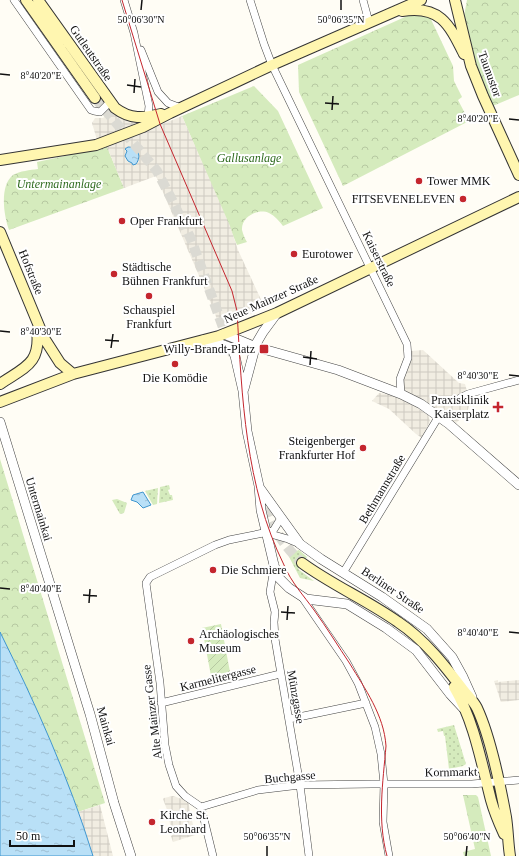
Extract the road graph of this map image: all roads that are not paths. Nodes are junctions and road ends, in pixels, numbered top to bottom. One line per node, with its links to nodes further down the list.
1 (14, 0): 17 (street, Gutleutstraße)
2 (26, 0): 16 (main road)
3 (38, 0): 17 (main road, Gutleutstraße)
4 (124, 0): 13 (street)
5 (250, 0): 14 (street, Kaiserstraße)
6 (362, 0): 12 (street)
7 (421, 0): 10 (main road)
8 (455, 0): 11 (main road, Taunustor)
9 (464, 0): 11 (main road)
10 (392, 13): 12 (main road); 15 (main road)
11 (459, 14): 15 (main road, Taunustor)
12 (369, 22): 14 (main road)
13 (134, 33): 18 (street); 20 (street)
14 (272, 65): 18 (main road); 28 (street, Kaiserstraße)
15 (471, 66): 25 (main road, Taunustor)
16 (95, 98)
17 (110, 102): 20 (main road, Gutleutstraße)
18 (181, 108): 19 (main road)
19 (170, 113): 20 (main road, Gutleutstraße); 21 (main road)
20 (148, 116): 21 (street)
21 (143, 127): 22 (main road)
22 (23, 156): 23 (main road); 24 (main road)
23 (0, 160)
24 (0, 168)
25 (519, 175)
26 (519, 197): 28 (main road, Neue Mainzer Straße)
27 (0, 232): 30 (main road, Hofstraße)
28 (370, 268): 29 (main road, Neue Mainzer Straße); 38 (street, Kaiserstraße)
29 (277, 313): 31 (main road, Neue Mainzer Straße); 33 (street)
30 (36, 322): 34 (main road, Hofstraße); 36 (main road, Hofstraße)
31 (224, 334): 32 (main road, Neue Mainzer Straße); 33 (street)
32 (203, 340): 34 (main road, Neue Mainzer Straße); 37 (street)
33 (256, 347): 37 (street); 38 (street)
34 (73, 374): 40 (main road, Neue Mainzer Straße)
35 (519, 380): 39 (street)
36 (0, 384)
37 (243, 391): 44 (street)
38 (401, 394): 41 (street)
39 (460, 398)
40 (0, 402)
41 (439, 416): 43 (street); 50 (street, Bethmannstraße)
42 (0, 422): 52 (street, Untermainkai)
43 (519, 485)
44 (259, 486): 45 (street); 46 (street, Berliner Straße)
45 (281, 518): 46 (street); 47 (street)
46 (266, 533): 47 (street, Berliner Straße); 49 (street, Berliner Straße); 55 (street, Alte Mainzer Gasse)
47 (300, 544): 50 (street, Berliner Straße)
48 (302, 563): 53 (main road)
49 (274, 565): 51 (street, Berliner Straße); 54 (street, Münzgasse)
50 (343, 573): 57 (street, Berliner Straße)
51 (302, 596): 56 (street); 58 (street, Berliner Straße)
52 (55, 604): 67 (street, Mainkai)
53 (430, 650): 57 (main road); 58 (main road)
54 (280, 674): 55 (street, Karmelitergasse); 59 (street, Münzgasse)
55 (161, 703): 65 (street, Alte Mainzer Gasse)
56 (366, 703): 59 (street); 63 (street)
57 (477, 707): 62 (main road, Berliner Straße)
58 (465, 710): 61 (main road, Berliner Straße)
59 (289, 720): 64 (street, Münzgasse)
60 (519, 780): 62 (street, Kornmarkt)
61 (487, 782): 62 (street, Kornmarkt); 63 (street, Kornmarkt); 66 (main road, Berliner Straße)
62 (498, 782): 66 (main road, Berliner Straße)
63 (384, 784): 64 (street, Buchgasse); 70 (street)
64 (300, 785): 65 (street, Buchgasse); 69 (street, Münzgasse)
65 (200, 807): 68 (street)
66 (508, 843): 71 (main road, Berliner Straße)
67 (131, 856)
68 (213, 856)
69 (309, 856)
70 (389, 856)
71 (510, 856)

